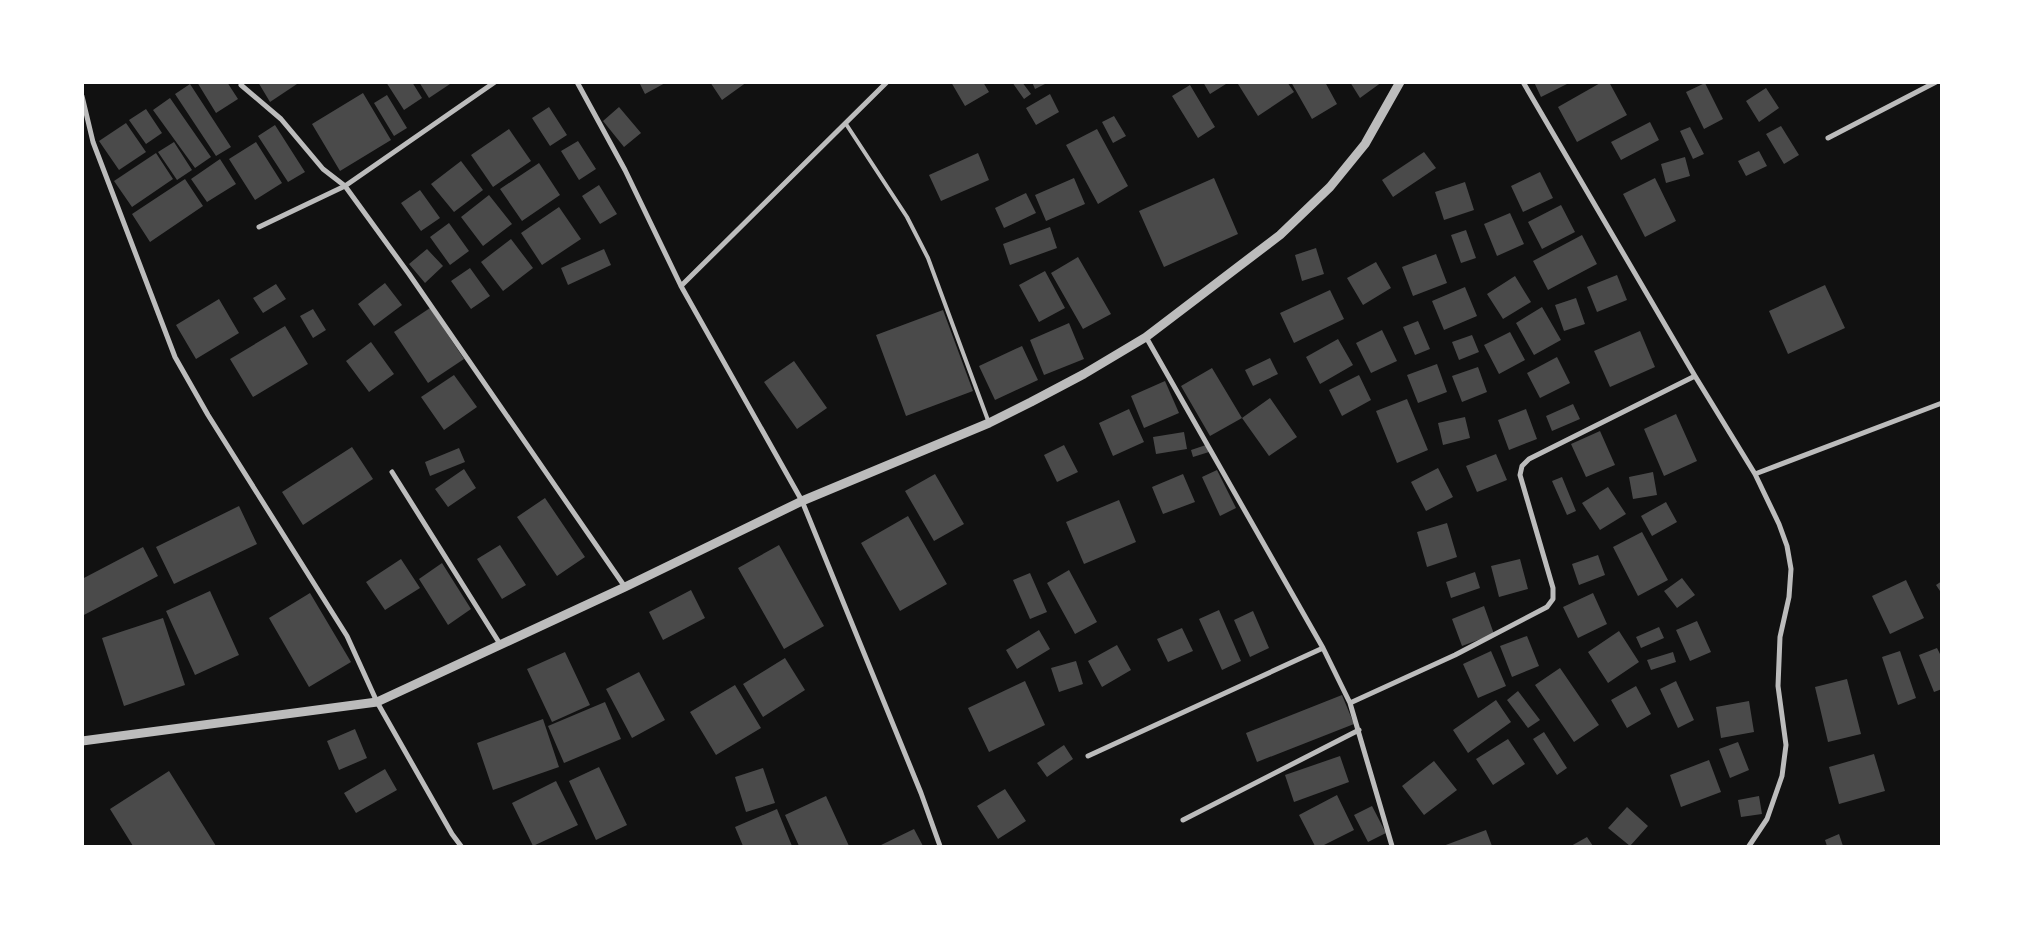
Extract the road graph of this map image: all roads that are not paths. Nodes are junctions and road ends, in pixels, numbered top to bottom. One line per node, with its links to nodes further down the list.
1 (495, 82): 11 (street)
2 (577, 82): 13 (street)
3 (887, 82): 9 (street)
4 (1400, 82): 14 (street)
5 (1523, 82): 15 (street)
6 (1936, 82): 10 (street)
7 (241, 85): 11 (street)
8 (82, 96): 24 (street)
9 (846, 124): 13 (street); 17 (lane)
10 (1828, 138)
11 (345, 186): 12 (street); 21 (street)
12 (258, 227)
13 (681, 286): 20 (street)
14 (1146, 337): 17 (street); 23 (street)
15 (1694, 376): 19 (street); 25 (street)
16 (1942, 403): 19 (street)
17 (989, 422): 20 (street)
18 (392, 472): 22 (street)
19 (1755, 474): 33 (street)
20 (802, 501): 21 (street); 31 (street)
21 (625, 586): 22 (street)
22 (500, 644): 24 (street)
23 (1323, 648): 25 (street); 28 (street)
24 (378, 702): 27 (street); 30 (street)
25 (1350, 703): 26 (street)
26 (1359, 730): 29 (street); 32 (street)
27 (82, 741)
28 (1088, 756)
29 (1183, 820)
30 (461, 846)
31 (940, 846)
32 (1392, 846)
33 (1749, 846)

